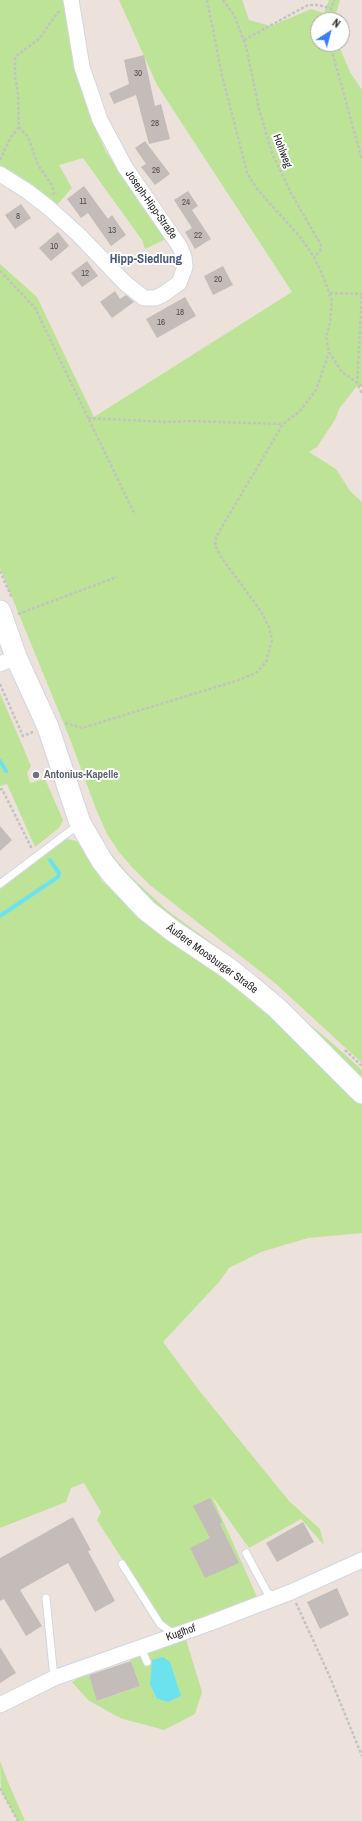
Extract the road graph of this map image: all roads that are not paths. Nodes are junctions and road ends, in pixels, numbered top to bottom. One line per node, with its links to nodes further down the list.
1 (72, 6): 2 (street, Joseph-Hipp-Straße)
2 (0, 174)
3 (9, 606): 4 (street, Äußere Moosburger Straße)
4 (8, 660): 5 (street, Äußere Moosburger Straße)
5 (79, 819): 6 (lane); 7 (street, Äußere Moosburger Straße)
6 (0, 884)
7 (362, 1093)
8 (246, 1553): 12 (lane)
9 (362, 1560): 12 (street, Kuglhof)
10 (122, 1564): 13 (lane)
11 (46, 1598): 16 (lane)
12 (276, 1598): 13 (street, Kuglhof)
13 (176, 1635): 14 (street, Kuglhof)
14 (141, 1648): 15 (lane); 16 (street, Kuglhof)
15 (147, 1662)
16 (54, 1678): 17 (street, Kuglhof)
17 (0, 1705)

